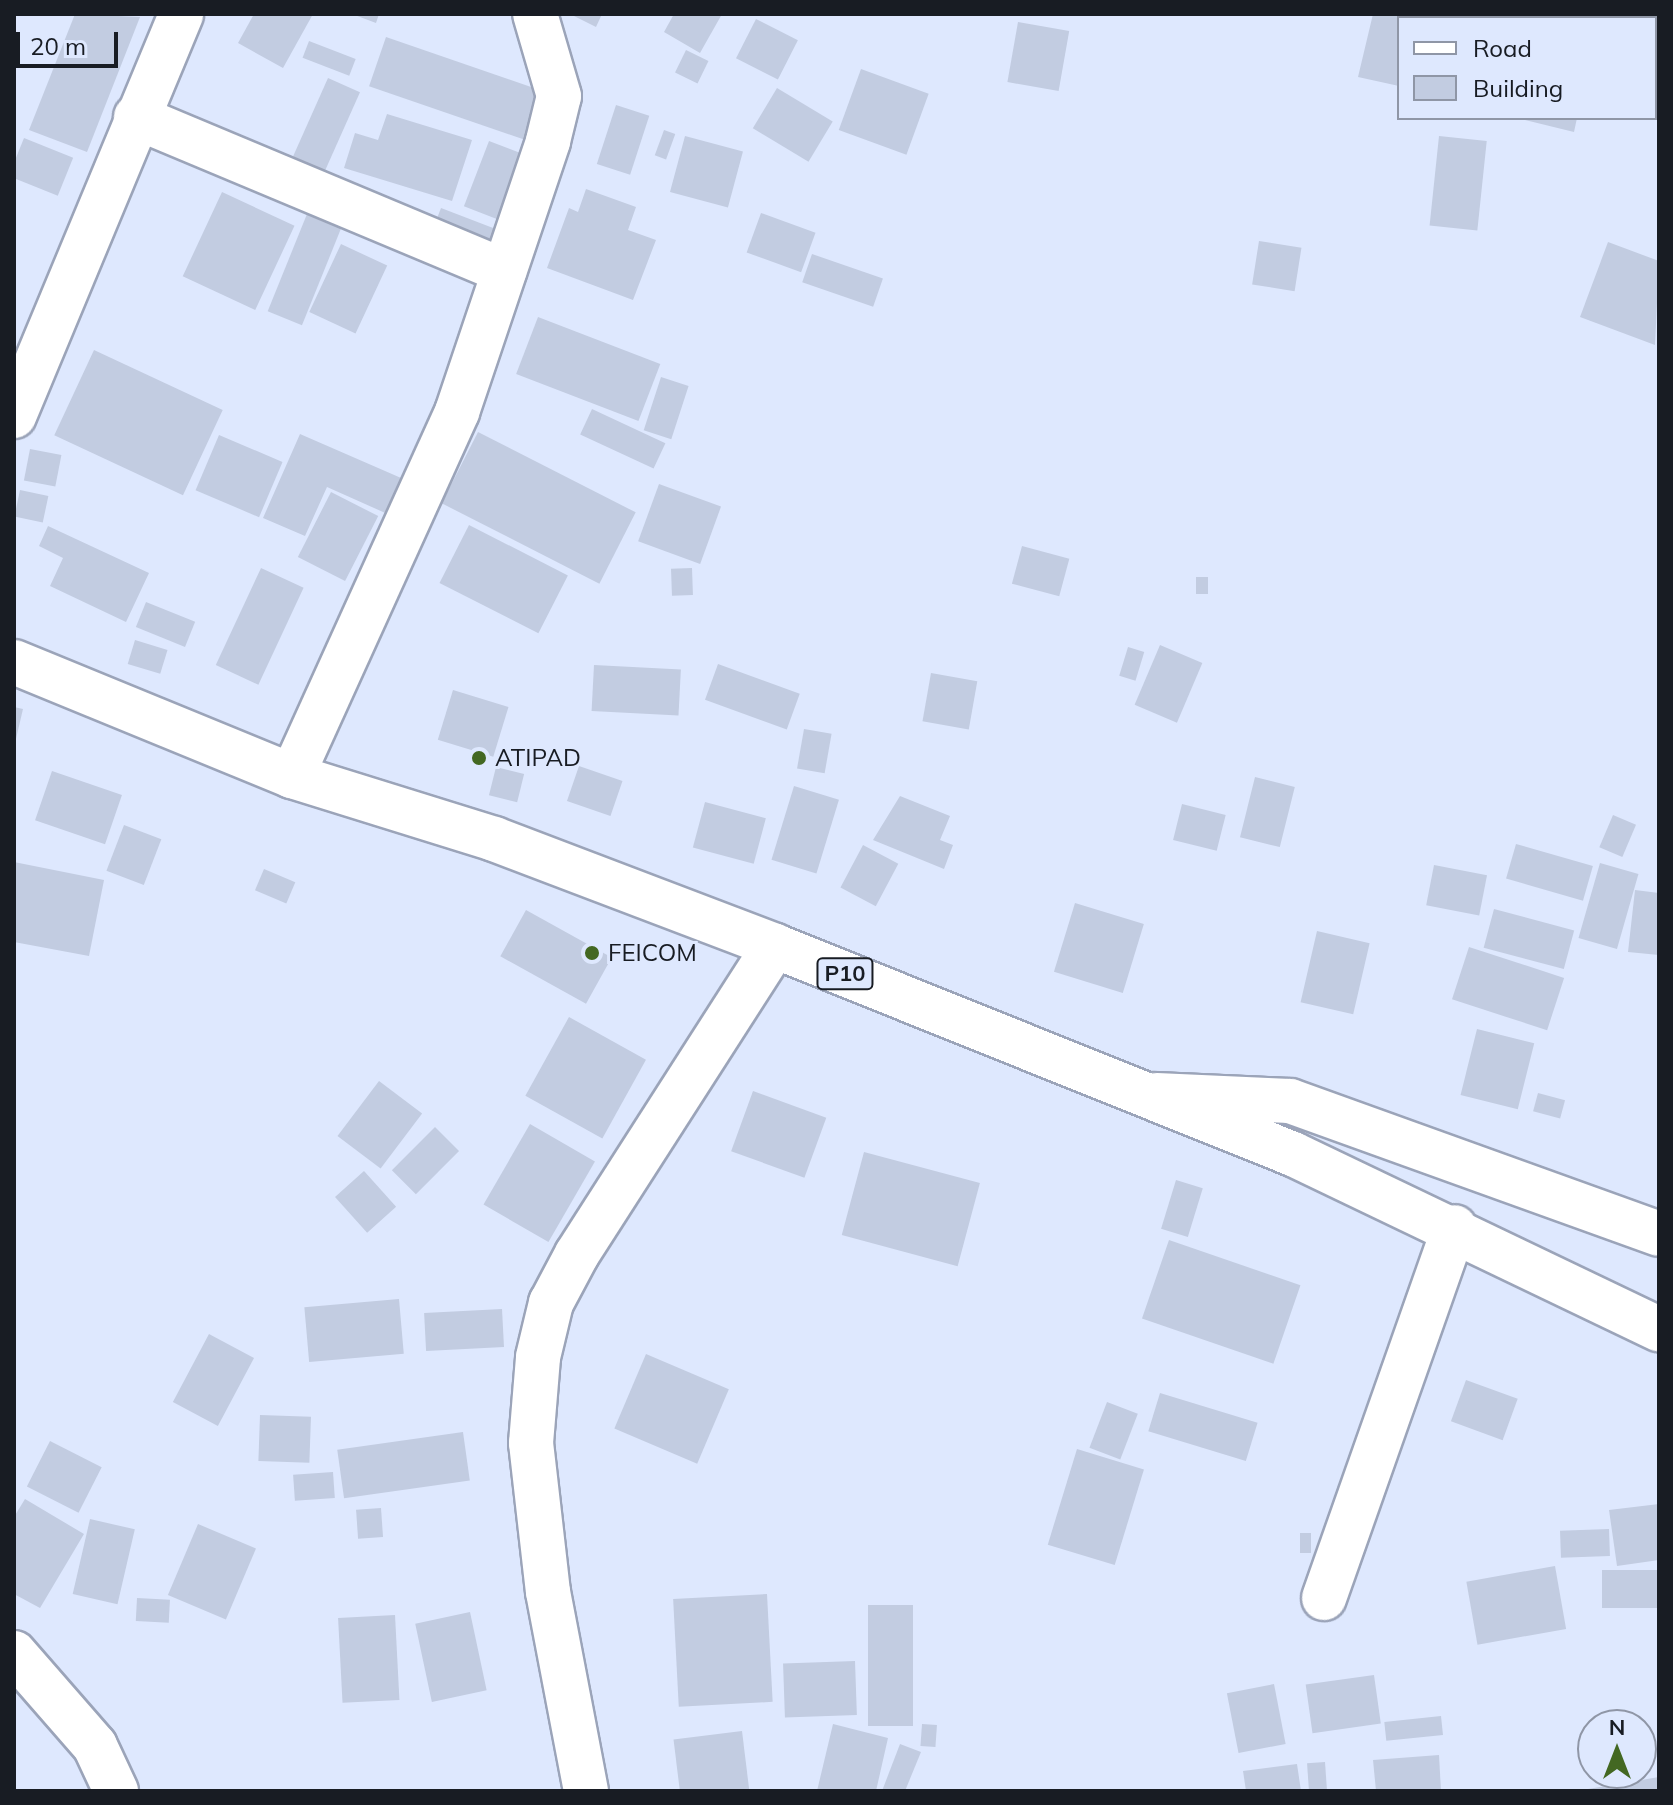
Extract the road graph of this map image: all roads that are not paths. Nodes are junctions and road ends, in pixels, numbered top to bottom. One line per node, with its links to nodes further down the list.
1 (181, 14): 3 (street)
2 (535, 14): 4 (street)
3 (136, 117): 4 (street); 5 (street)
4 (504, 271): 7 (street)
5 (14, 416)
6 (14, 662): 7 (street, P10)
7 (292, 776): 8 (street, P10)
8 (775, 946): 9 (street, P10); 16 (street)
9 (1146, 1094): 10 (street, P10); 11 (street)
10 (1455, 1227): 12 (street, P10); 13 (street)
11 (1659, 1234)
12 (1659, 1329)
13 (1324, 1598)
14 (14, 1653): 15 (street)
15 (116, 1791)
16 (586, 1791)

